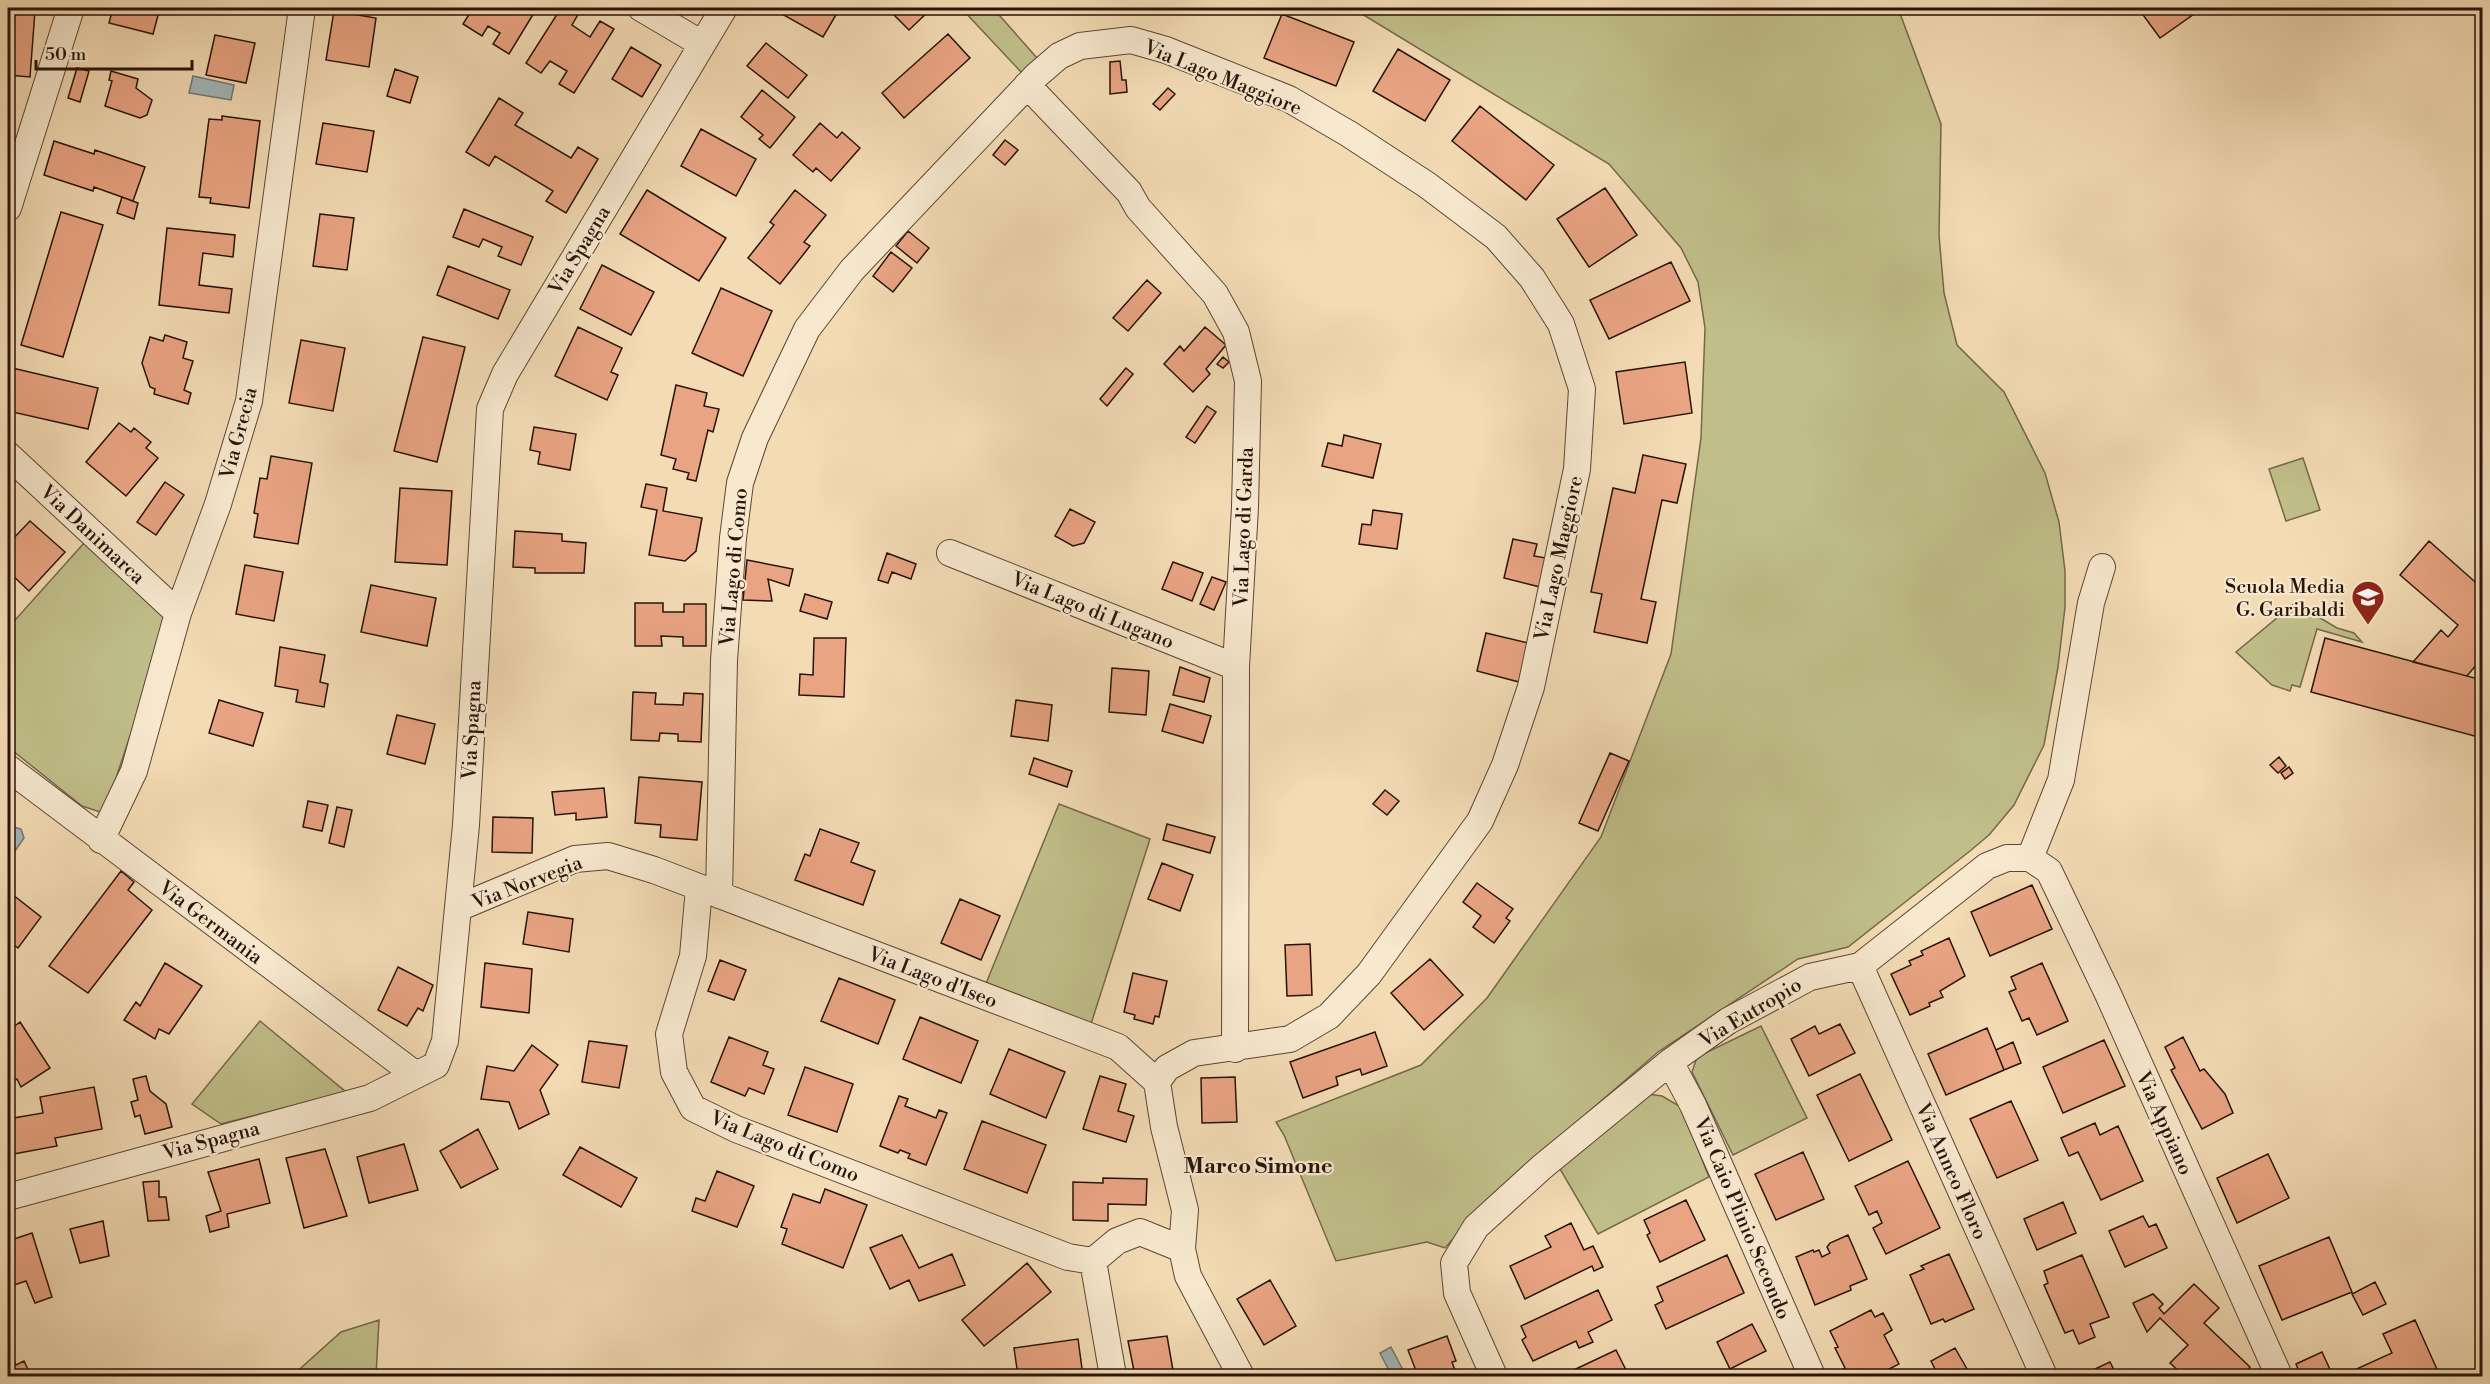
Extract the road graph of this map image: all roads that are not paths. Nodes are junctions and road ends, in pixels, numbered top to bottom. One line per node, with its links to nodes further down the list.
1 (71, 8): 7 (street)
2 (302, 8): 11 (street, Via Grecia)
3 (641, 8): 5 (street)
4 (724, 8): 5 (street, Via Spagna)
5 (702, 44): 17 (street, Via Spagna)
6 (1027, 85): 12 (street, Via Lago di Garda); 16 (street, Via Lago di Como); 19 (street, Via Lago Maggiore)
7 (8, 208)
8 (8, 455): 11 (street, Via Danimarca)
9 (950, 553): 12 (street, Via Lago di Lugano)
10 (2102, 567): 15 (street)
11 (178, 613): 14 (street, Via Grecia)
12 (1236, 667): 19 (street, Via Lago di Garda)
13 (8, 768): 14 (street, Via Germania)
14 (101, 840): 21 (street, Via Germania)
15 (2040, 865): 18 (street, Via Eutropio); 31 (street, Via Appiano)
16 (709, 892): 17 (street, Via Norvegia); 22 (street, Via Lago d'Iseo); 25 (street, Via Lago di Como)
17 (458, 908): 21 (street, Via Spagna)
18 (1860, 966): 20 (street, Via Eutropio); 30 (street, Via Anneo Floro)
19 (1235, 1049): 22 (street, Via Lago Maggiore)
20 (1670, 1062): 28 (street, Via Eutropio); 29 (street, Via Caio Plinio Secondo)
21 (416, 1075): 23 (street, Via Spagna)
22 (1157, 1082): 24 (street)
23 (8, 1197)
24 (1182, 1249): 25 (street); 27 (street)
25 (1093, 1261): 26 (street)
26 (1113, 1377)
27 (1241, 1377)
28 (1494, 1377)
29 (1812, 1377)
30 (2044, 1377)
31 (2279, 1377)

